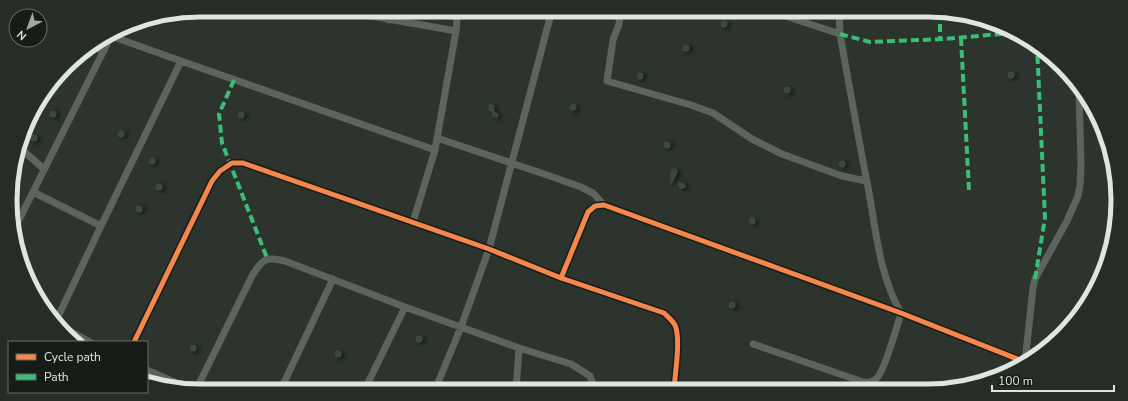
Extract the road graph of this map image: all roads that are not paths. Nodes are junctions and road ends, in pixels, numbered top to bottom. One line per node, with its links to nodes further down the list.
1 (374, 17): 8 (street)
2 (389, 17): 8 (street)
3 (457, 17): 9 (street)
4 (550, 17): 20 (street)
5 (620, 17): 22 (street)
6 (788, 17): 10 (street)
7 (839, 17): 10 (street)
8 (389, 20): 9 (street)
9 (456, 31): 17 (street)
10 (840, 34): 22 (street)
11 (117, 37): 15 (street)
12 (108, 42): 14 (street)
13 (99, 48): 14 (street)
14 (104, 51): 21 (street)
15 (181, 61): 18 (street); 27 (street)
16 (1079, 98): 40 (street)
17 (437, 138): 18 (street); 20 (street)
18 (435, 150): 26 (street)
19 (24, 151): 21 (street)
20 (512, 163): 24 (street); 28 (street)
21 (44, 169): 23 (street)
22 (866, 181): 32 (street)
23 (33, 192): 25 (street); 27 (street)
24 (604, 205): 29 (street); 32 (street)
25 (18, 221)
26 (412, 222): 28 (street); 37 (street)
27 (101, 226): 33 (street)
28 (489, 249): 29 (street); 34 (street)
29 (561, 278): 50 (street)
30 (333, 279): 31 (street); 44 (street); 45 (street)
31 (405, 306): 34 (street); 46 (street)
32 (901, 313): 38 (street); 41 (street)
33 (58, 316)
34 (461, 327): 39 (street); 47 (street)
35 (76, 334): 36 (street)
36 (88, 341)
37 (134, 341)
38 (753, 344)
39 (519, 348): 48 (street); 49 (street)
40 (1026, 355)
41 (1018, 359)
42 (148, 370): 43 (street)
43 (172, 381)
44 (199, 384)
45 (283, 384)
46 (367, 384)
47 (437, 384)
48 (516, 384)
49 (592, 384)
50 (674, 384)

